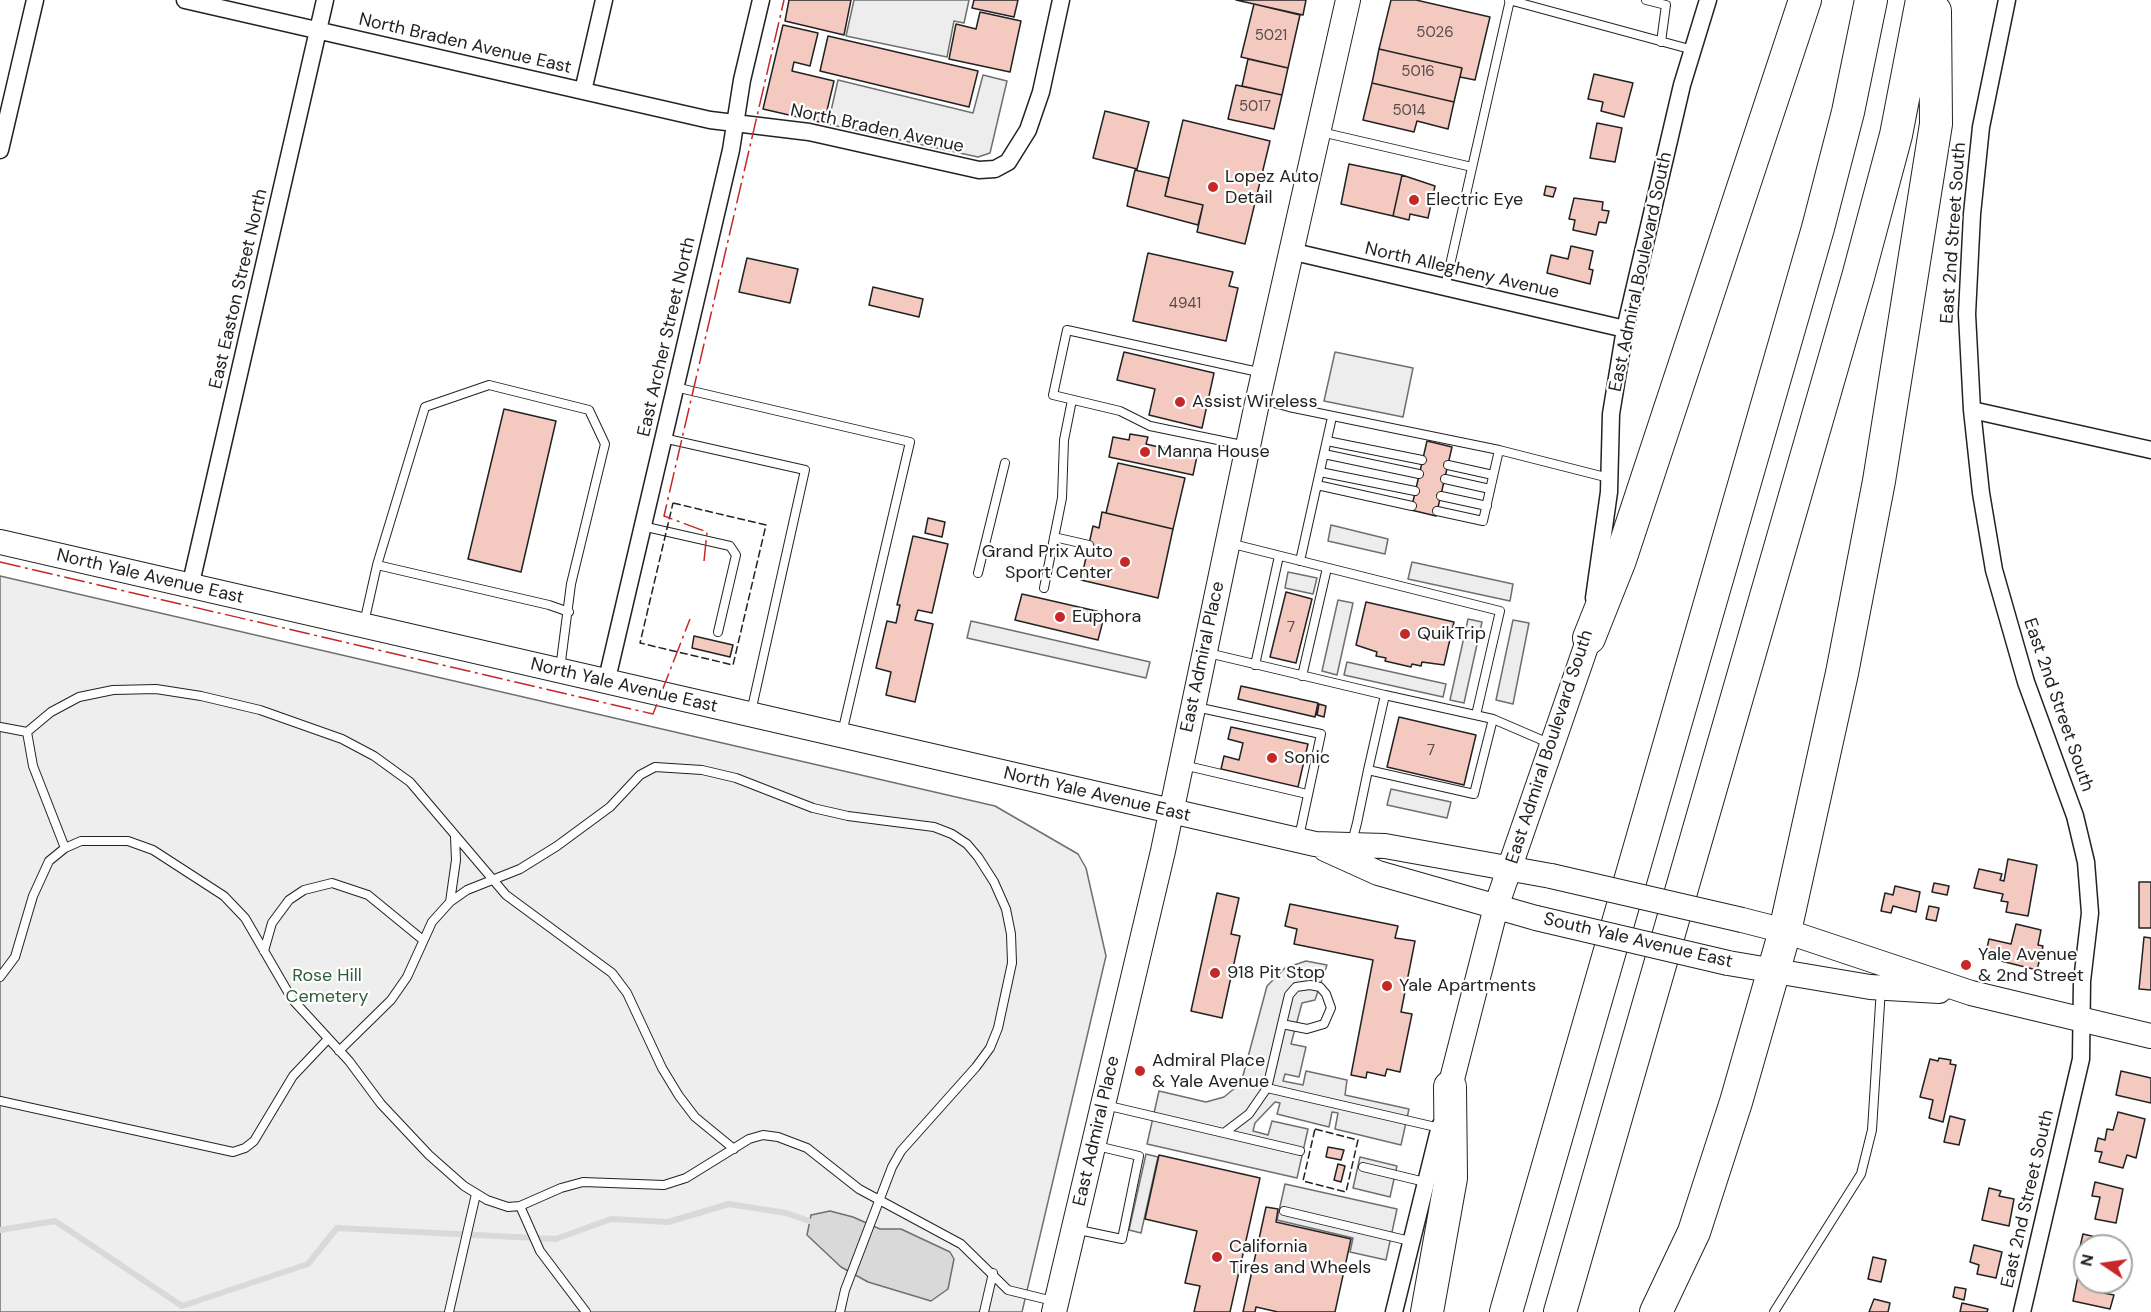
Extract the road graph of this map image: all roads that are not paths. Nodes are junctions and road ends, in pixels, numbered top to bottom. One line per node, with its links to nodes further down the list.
1 (35, 0): 22 (street)
2 (185, 0): 16 (street, North Braden Avenue East)
3 (325, 0): 16 (street, East Easton Street North)
4 (604, 0): 19 (street)
5 (761, 0): 20 (street, East Archer Street North)
6 (1061, 0): 20 (street, North Braden Avenue)
7 (1348, 0): 21 (main road, East Admiral Place)
8 (1510, 0): 17 (lane); 23 (lane)
9 (1646, 0): 17 (lane)
10 (1708, 0): 18 (street, East Admiral Boulevard South)
11 (1805, 0): 69 (highway)
12 (1871, 0): 134 (highway)
13 (1922, 0): 135 (highway)
14 (1935, 0): 97 (highway)
15 (2007, 0): 31 (street, East 2nd Street South)
16 (318, 31): 19 (street, North Braden Avenue East); 64 (street, East Easton Street North)
17 (1661, 42): 18 (lane)
18 (1693, 50): 26 (street, East Admiral Boulevard South)
19 (583, 91): 20 (street, North Braden Avenue East)
20 (736, 122): 28 (street, East Archer Street North)
21 (1318, 131): 23 (lane); 24 (main road, East Admiral Place)
22 (0, 150)
23 (1472, 167): 25 (lane)
24 (1290, 251): 25 (street, North Allegheny Avenue); 27 (main road, East Admiral Place)
25 (1445, 287): 26 (street, North Allegheny Avenue)
26 (1625, 329): 45 (street, East Admiral Boulevard South)
27 (1264, 373): 29 (main road, East Admiral Place); 30 (lane)
28 (675, 387): 33 (street, East Archer Street North); 82 (lane)
29 (1258, 398): 32 (lane); 35 (main road, East Admiral Place)
30 (1072, 400): 35 (lane); 55 (lane)
31 (1972, 410): 37 (street); 104 (street, East 2nd Street South)
32 (1332, 417): 34 (lane); 36 (lane)
33 (663, 438): 54 (street, East Archer Street North); 77 (lane)
34 (1327, 441): 38 (lane); 39 (lane)
35 (1248, 447): 57 (main road, East Admiral Place)
36 (1499, 450): 44 (lane); 45 (lane)
37 (2151, 450)
38 (1324, 454): 42 (lane); 43 (lane)
39 (1422, 460)
40 (1005, 463): 63 (lane)
41 (1448, 465): 44 (lane)
42 (1320, 472): 47 (lane); 49 (lane)
43 (1419, 474)
44 (1493, 475): 48 (lane)
45 (1610, 478): 69 (street, East Admiral Boulevard South)
46 (1445, 480): 48 (lane)
47 (1317, 485): 51 (lane); 60 (lane)
48 (1490, 489): 52 (lane)
49 (1415, 491)
50 (1441, 496): 52 (lane)
51 (1412, 506)
52 (1486, 506): 53 (lane)
53 (1437, 511)
54 (642, 526): 68 (lane); 74 (street, East Archer Street North)
55 (1054, 537): 58 (lane); 65 (lane)
56 (0, 542): 64 (main road, North Yale Avenue East)
57 (1228, 543): 59 (lane); 70 (main road, East Admiral Place)
58 (1089, 545)
59 (1279, 556): 60 (lane); 71 (lane)
60 (1300, 561): 62 (lane)
61 (377, 565): 66 (lane); 66 (lane); 67 (lane)
62 (1327, 568): 73 (lane); 78 (lane)
63 (978, 573)
64 (190, 586): 67 (main road, North Yale Avenue East)
65 (1044, 588)
66 (569, 612): 72 (lane)
67 (363, 626): 72 (main road, North Yale Avenue East)
68 (718, 632)
69 (1589, 638): 83 (main road, East Admiral Boulevard South)
70 (1205, 653): 71 (lane); 76 (main road, East Admiral Place)
71 (1255, 664): 73 (lane)
72 (560, 671): 74 (main road, North Yale Avenue East)
73 (1302, 675): 75 (lane)
74 (606, 683): 77 (main road, North Yale Avenue East)
75 (1385, 695): 78 (lane); 85 (lane)
76 (1192, 706): 84 (main road, East Admiral Place); 86 (lane)
77 (750, 715): 82 (main road, North Yale Avenue East)
78 (1476, 715): 79 (lane)
79 (1493, 719): 83 (lane); 85 (lane)
80 (0, 727): 81 (lane)
81 (27, 732): 89 (lane); 92 (lane)
82 (842, 736): 87 (main road, North Yale Avenue East)
83 (1553, 745): 93 (main road, East Admiral Boulevard South)
84 (1179, 764): 86 (lane); 87 (main road, East Admiral Place)
85 (1368, 770): 91 (lane)
86 (1307, 794): 90 (lane)
87 (1170, 812): 88 (main road, North Yale Avenue East); 112 (main road, East Admiral Place)
88 (1248, 830): 90 (main road, South Yale Avenue East)
89 (455, 837): 94 (lane); 95 (lane)
90 (1306, 842): 91 (main road, South Yale Avenue East); 96 (main road, South Yale Avenue East)
91 (1351, 845): 93 (main road, South Yale Avenue East)
92 (65, 848): 99 (lane); 101 (lane)
93 (1509, 868): 96 (main road, East Admiral Boulevard South); 97 (main road, South Yale Avenue East, bridge)
94 (492, 880): 95 (lane); 116 (lane); 121 (lane)
95 (450, 902): 98 (lane)
96 (1496, 907): 100 (main road, South Yale Avenue East, bridge); 109 (main road, East Admiral Boulevard South)
97 (1785, 931): 100 (highway); 103 (main road, South Yale Avenue East)
98 (423, 940): 99 (lane); 108 (lane)
99 (264, 951): 107 (lane)
100 (1773, 972): 102 (main road, South Yale Avenue East); 136 (highway)
101 (0, 977)
102 (1881, 988): 103 (main road, South Yale Avenue East); 137 (lane)
103 (1971, 993): 104 (main road, South Yale Avenue East)
104 (2081, 1020): 106 (main road, South Yale Avenue East); 138 (street, East 2nd Street South)
105 (1282, 1024): 105 (lane); 110 (lane)
106 (2151, 1036)
107 (328, 1038): 108 (lane); 111 (lane)
108 (339, 1050): 120 (lane)
109 (1450, 1087): 113 (street, East Admiral Boulevard South); 133 (highway)
110 (1267, 1088): 113 (lane); 114 (lane)
111 (0, 1101)
112 (1103, 1104): 114 (lane); 115 (main road, East Admiral Place)
113 (1440, 1128): 119 (street, East Admiral Boulevard South)
114 (1224, 1133): 117 (lane)
115 (1093, 1146): 124 (main road, East Admiral Place); 124 (lane)
116 (734, 1149): 121 (lane); 122 (lane)
117 (1300, 1151)
118 (1363, 1167): 119 (lane)
119 (1425, 1182): 125 (street, East Admiral Boulevard South)
120 (476, 1194): 122 (lane); 128 (lane)
121 (879, 1200): 126 (lane); 130 (lane)
122 (520, 1206): 129 (lane)
123 (1284, 1211): 125 (lane)
124 (1074, 1229): 127 (main road, East Admiral Place)
125 (1410, 1241): 132 (street, East Admiral Boulevard South)
126 (993, 1273): 127 (lane); 131 (lane)
127 (1055, 1307)
128 (449, 1312)
129 (586, 1312)
130 (840, 1312)
131 (984, 1312)
132 (1394, 1312)
133 (1427, 1312)
134 (1506, 1312)
135 (1560, 1312)
136 (1656, 1312)
137 (1774, 1312)
138 (2022, 1312)

